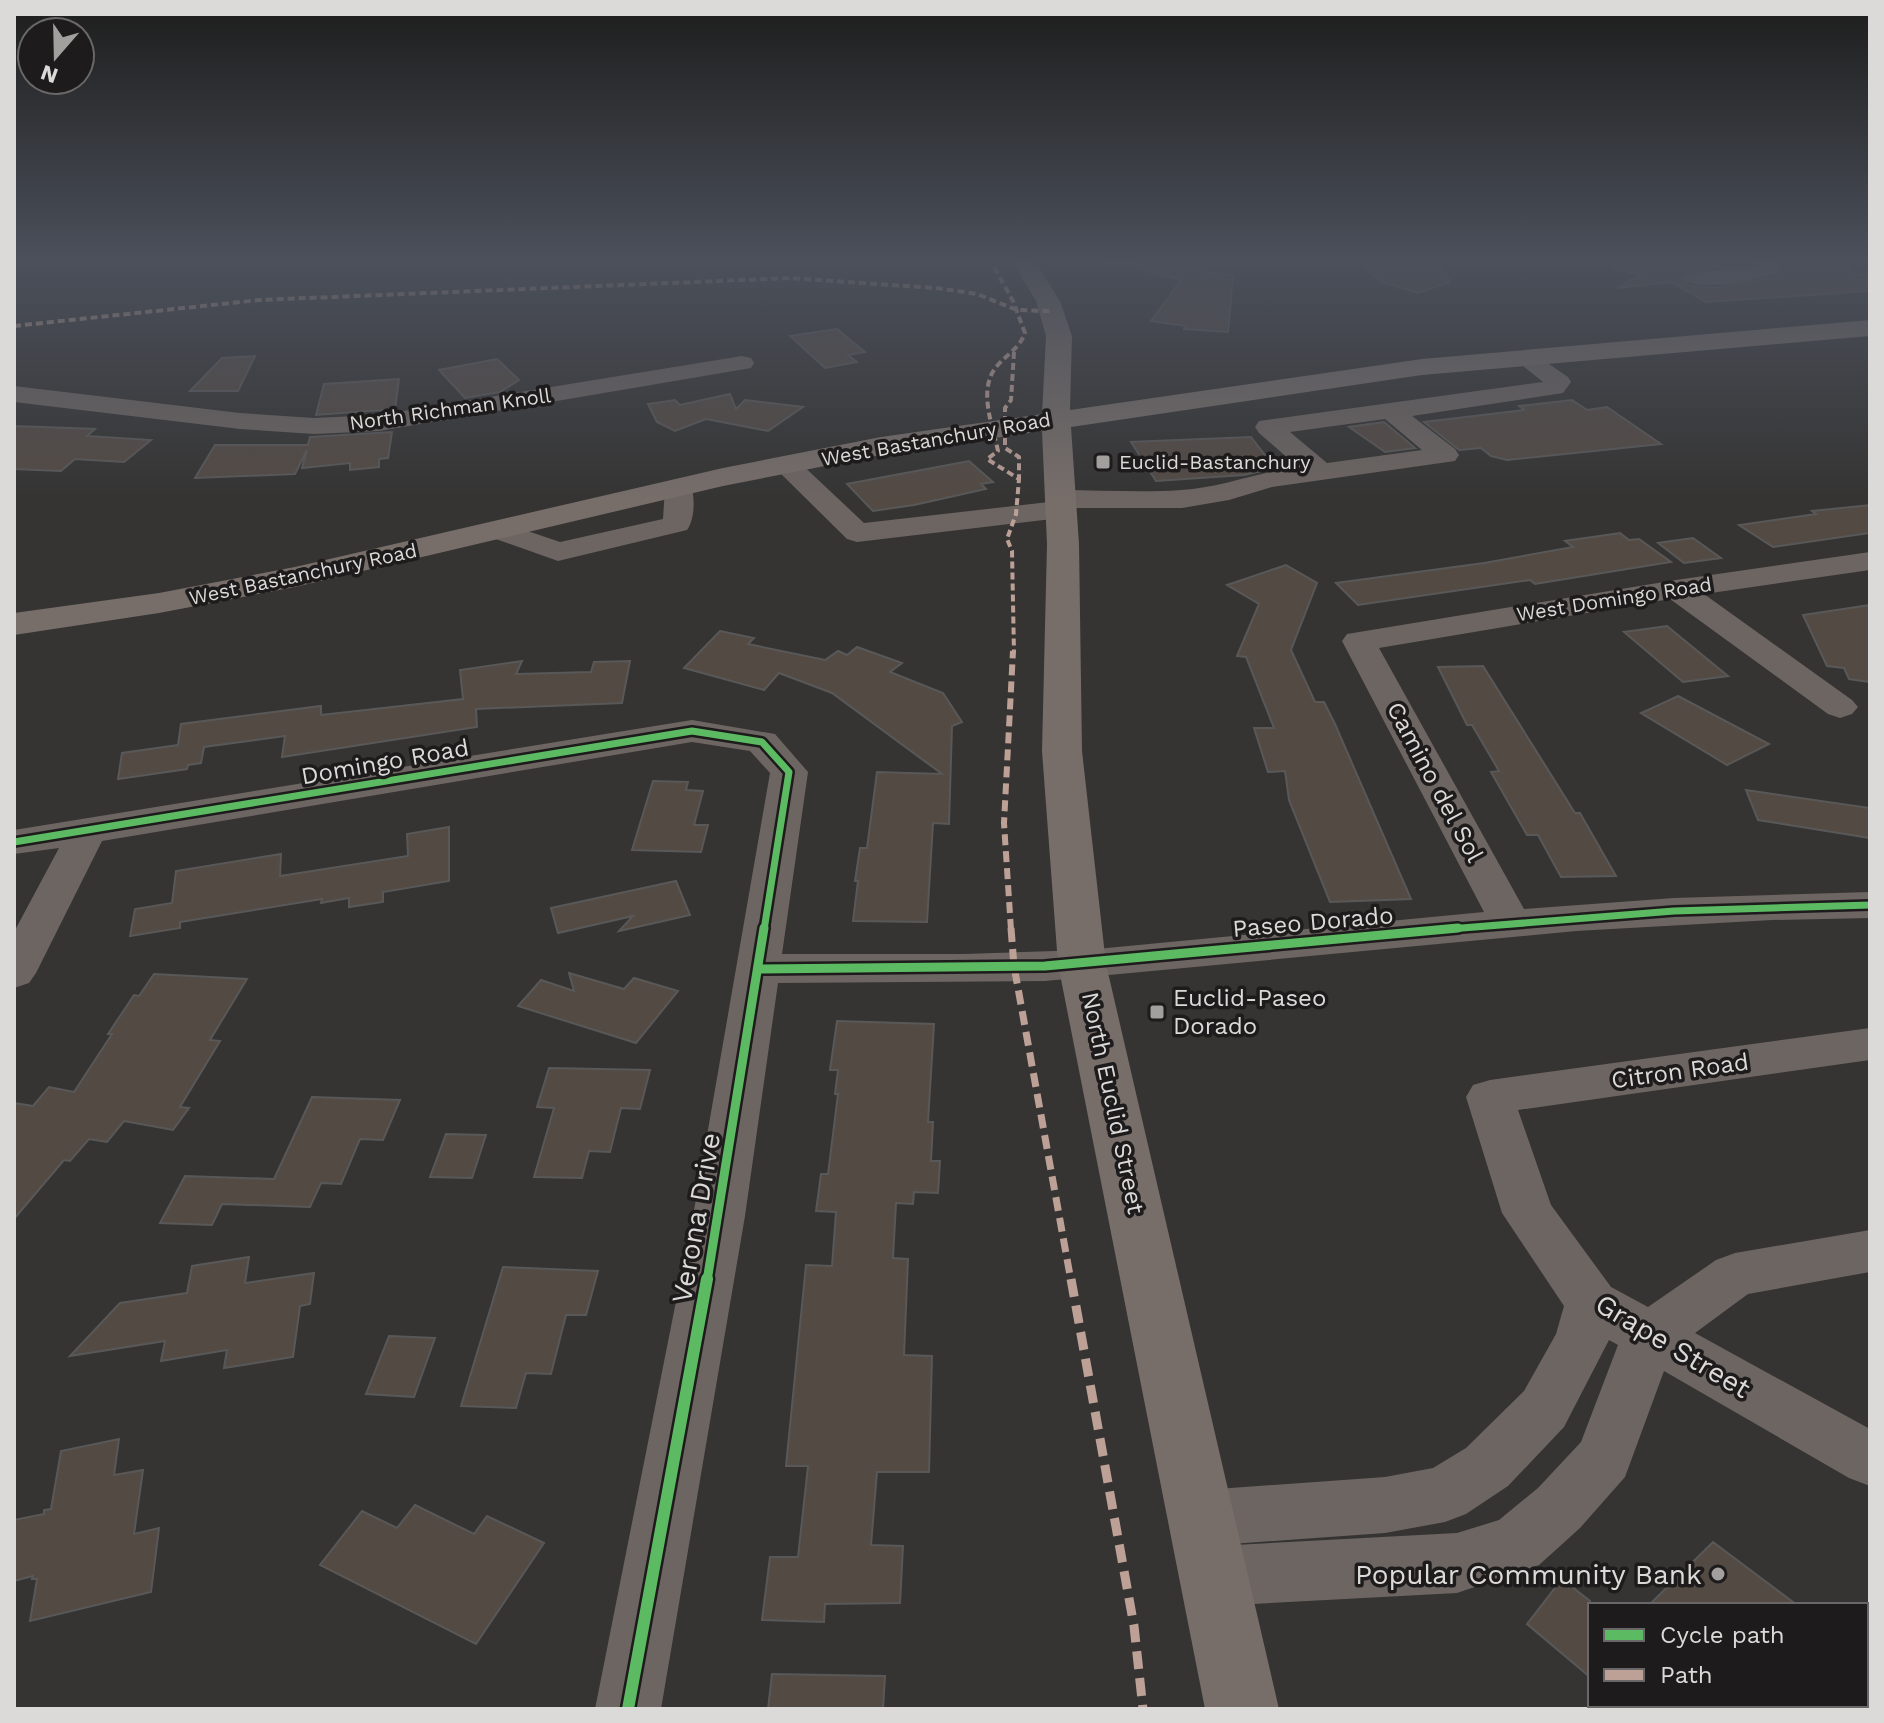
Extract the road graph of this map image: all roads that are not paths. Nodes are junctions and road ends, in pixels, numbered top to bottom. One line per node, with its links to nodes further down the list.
1 (1059, 338): 7 (main road, North Euclid Street)
2 (1750, 338): 3 (main road, West Bastanchury Road)
3 (1525, 358): 6 (street); 7 (main road, West Bastanchury Road)
4 (742, 363): 5 (street, North Richman Knoll)
5 (14, 394)
6 (1390, 411): 9 (street); 9 (street)
7 (1056, 419): 8 (main road, West Bastanchury Road); 10 (main road, North Euclid Street)
8 (786, 465): 10 (street); 13 (main road, West Bastanchury Road)
9 (1321, 472): 10 (street)
10 (1061, 504): 21 (main road, North Euclid Street)
11 (1870, 561): 12 (street, West Domingo Road)
12 (1676, 589): 14 (street, West Domingo Road); 15 (street)
13 (14, 624)
14 (1359, 641): 20 (street, Camino del Sol)
15 (1840, 707)
16 (762, 742): 17 (street, Domingo Road); 22 (street, Verona Drive)
17 (87, 832): 18 (street, Domingo Road); 23 (street)
18 (14, 842)
19 (1870, 905): 20 (street, Paseo Dorado)
20 (1511, 923): 21 (street, Paseo Dorado)
21 (1082, 964): 22 (street, Paseo Dorado); 30 (main road, North Euclid Street)
22 (759, 969): 31 (street, Verona Drive)
23 (14, 973)
24 (1870, 1044): 25 (street, Citron Road)
25 (1490, 1097): 27 (street, Grape Street)
26 (1870, 1251): 28 (street)
27 (1587, 1320): 28 (street, Grape Street); 30 (street)
28 (1649, 1336): 29 (street, Grape Street); 30 (street)
29 (1870, 1459)
30 (1209, 1547): 32 (main road, North Euclid Street)
31 (628, 1709)
32 (1242, 1709)

